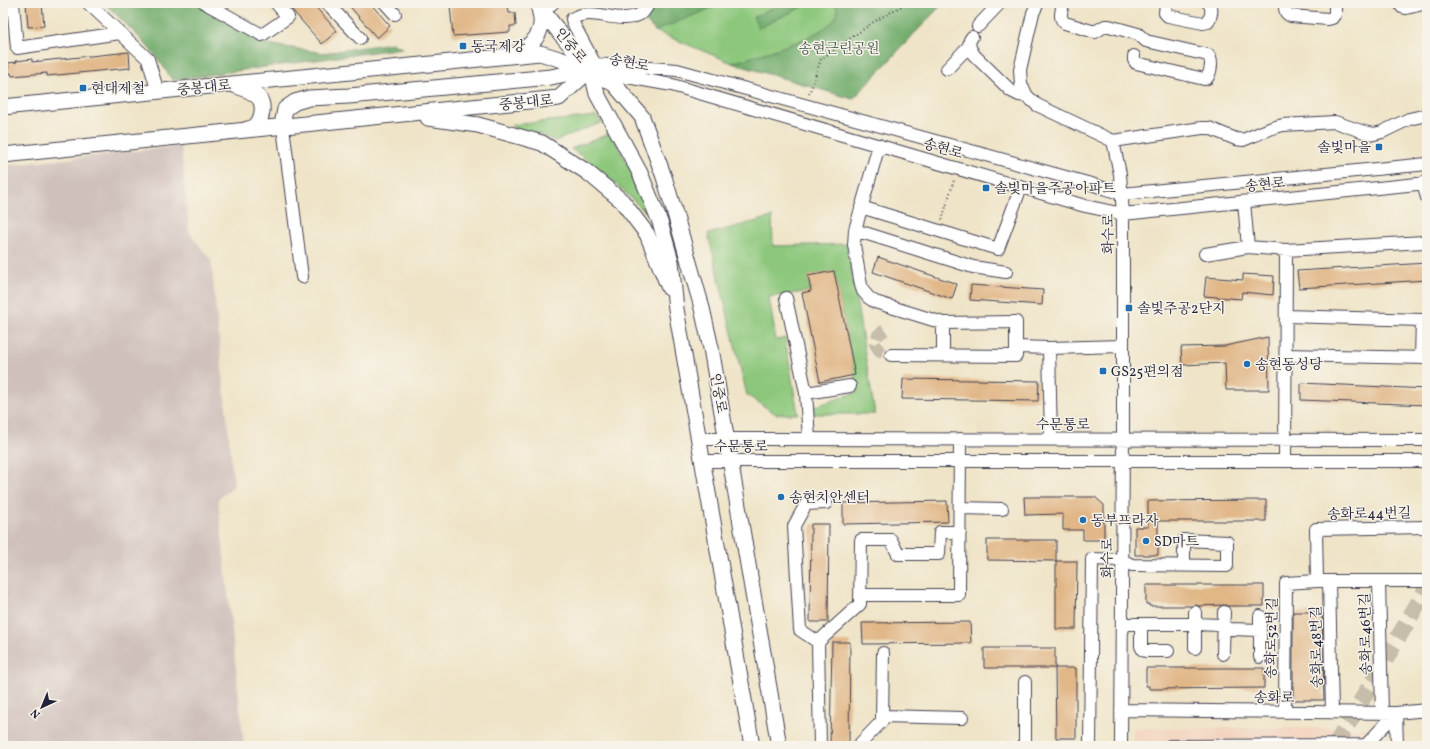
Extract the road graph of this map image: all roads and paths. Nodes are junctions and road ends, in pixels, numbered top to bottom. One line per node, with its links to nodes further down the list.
1 (13, 3): 21 (street)
2 (88, 3): 21 (street)
3 (205, 3): 4 (street)
4 (276, 3)
5 (327, 3): 22 (street)
6 (385, 3): 19 (street)
7 (649, 3): 25 (street)
8 (907, 3): 30 (path)
9 (1000, 3): 20 (street)
10 (1063, 3): 24 (street)
11 (1166, 3): 12 (street)
12 (1208, 3)
13 (1285, 3): 14 (street)
14 (1335, 3)
15 (1400, 3): 16 (street)
16 (1427, 3)
17 (1036, 4): 32 (street)
18 (543, 5): 23 (main road); 25 (main road, 인중로)
19 (395, 14)
20 (978, 26)
21 (120, 33): 29 (street)
22 (360, 38)
23 (512, 56): 25 (main road, 중봉대로); 27 (main road, 중봉대로)
24 (1134, 56)
25 (593, 66): 31 (main road); 34 (main road, 중봉대로); 39 (street, 송현로); 45 (street, 송현로); 59 (main road, 인중로); 72 (main road, 인중로)
26 (947, 68): 32 (street)
27 (282, 79): 28 (main road, 중봉대로); 31 (main road)
28 (233, 84): 29 (main road, 중봉대로); 37 (main road)
29 (158, 92): 33 (main road, 중봉대로)
30 (809, 94)
31 (348, 96): 36 (main road)
32 (1027, 96): 38 (street)
33 (3, 107)
34 (405, 114): 36 (main road, 중봉대로); 59 (main road)
35 (1427, 115): 38 (street)
36 (283, 127): 37 (main road, 중봉대로); 57 (street)
37 (242, 131): 40 (main road, 중봉대로)
38 (1113, 141): 45 (street, 화수로)
39 (879, 145): 44 (street, 송현로); 48 (street)
40 (3, 155)
41 (1427, 164): 45 (street, 송현로)
42 (954, 180): 51 (path)
43 (1425, 183): 46 (street); 47 (street, 송현로)
44 (1021, 187): 49 (street, 송현로); 51 (street)
45 (1122, 194): 49 (street, 화수로)
46 (1427, 198)
47 (1244, 202): 49 (street, 송현로); 53 (street)
48 (861, 207): 50 (street); 51 (street)
49 (1123, 214): 62 (street, 화수로)
50 (855, 230): 56 (street); 61 (street)
51 (939, 231)
52 (1424, 242): 54 (street)
53 (1248, 247): 54 (street); 55 (street)
54 (1286, 250): 60 (street)
55 (1204, 254)
56 (1006, 272)
57 (302, 276)
58 (786, 298): 70 (street)
59 (676, 309): 71 (main road, 인중로)
60 (1286, 316): 67 (street); 68 (street)
61 (943, 323): 63 (street); 66 (street)
62 (1123, 346): 64 (street); 76 (street, 화수로)
63 (1017, 347): 64 (street); 66 (street)
64 (1048, 348): 75 (street)
65 (891, 355): 66 (street)
66 (943, 355)
67 (1286, 355): 68 (street); 77 (street)
68 (1424, 358)
69 (850, 386): 70 (street)
70 (806, 394): 73 (street)
71 (699, 439): 72 (street, 수문통로); 79 (main road, 인중로)
72 (727, 439): 73 (street, 수문통로); 80 (main road, 인중로)
73 (809, 439): 74 (street, 수문통로)
74 (960, 439): 75 (street, 수문통로); 81 (street)
75 (1051, 439): 76 (street, 수문통로)
76 (1123, 439): 77 (street, 수문통로); 82 (street, 화수로)
77 (1285, 440): 78 (street, 수문통로); 83 (street)
78 (1427, 440)
79 (703, 461): 80 (street, 수문통로); 118 (main road, 인중로)
80 (730, 461): 81 (street, 수문통로); 119 (main road, 인중로)
81 (960, 461): 82 (street, 수문통로); 86 (street)
82 (1123, 461): 83 (street, 수문통로); 90 (street, 화수로)
83 (1285, 461): 84 (street, 수문통로)
84 (1427, 461)
85 (826, 503): 103 (street)
86 (960, 508): 87 (street); 89 (street)
87 (1002, 509)
88 (1427, 527): 92 (street, 송화로44번길)
89 (960, 532): 95 (street); 95 (street)
90 (1122, 560): 91 (street); 99 (street, 화수로); 123 (street)
91 (1184, 566)
92 (1323, 581): 93 (street, 송화로46번길); 112 (street, 송화로52번길); 113 (street, 송화로48번길)
93 (1379, 581): 94 (street); 114 (street, 송화로46번길)
94 (1427, 581)
95 (860, 595): 103 (street)
96 (1224, 612): 101 (street)
97 (1260, 616): 102 (street)
98 (1195, 618): 100 (street); 101 (street); 104 (street)
99 (1122, 624): 100 (street); 110 (street, 화수로)
100 (1141, 624): 105 (street)
101 (1224, 627): 102 (street); 107 (street)
102 (1260, 630): 108 (street)
103 (818, 642): 120 (street)
104 (1195, 648)
105 (1168, 651)
106 (883, 653): 116 (street)
107 (1223, 654)
108 (1260, 657)
109 (1025, 682): 122 (street)
110 (1121, 710): 112 (street, 송화로); 124 (street, 화수로)
111 (1427, 710): 115 (street, 송화로)
112 (1285, 712): 113 (street, 송화로)
113 (1332, 712): 114 (street, 송화로)
114 (1382, 713): 115 (street, 송화로)
115 (1396, 713): 125 (street); 126 (street)
116 (882, 716): 117 (street); 121 (street)
117 (962, 718)
118 (752, 746)
119 (779, 746)
120 (820, 746)
121 (858, 746)
122 (1025, 746)
123 (1090, 746)
124 (1120, 746)
125 (1170, 746)
126 (1397, 746)

